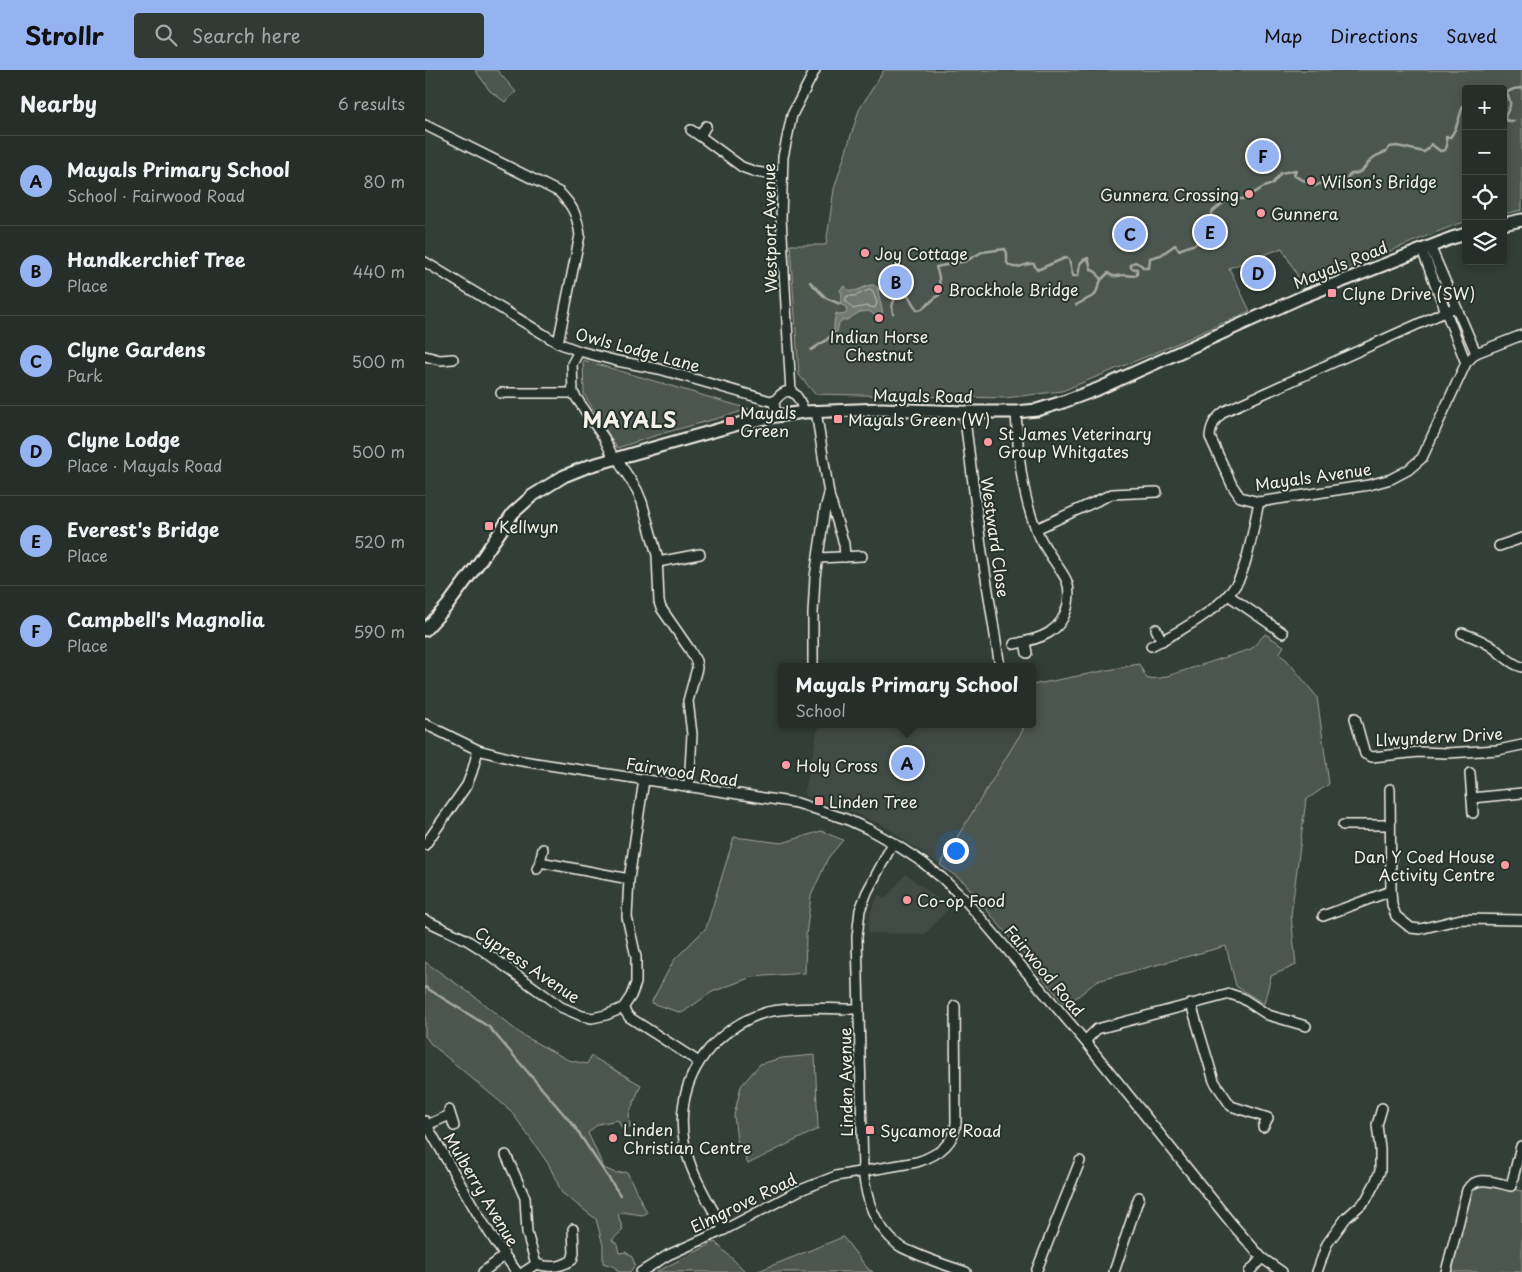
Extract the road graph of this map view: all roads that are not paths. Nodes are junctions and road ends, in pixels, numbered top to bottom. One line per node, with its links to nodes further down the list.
1 (815, 70): 6 (street, Westport Avenue)
2 (425, 125): 15 (street)
3 (706, 126): 5 (street)
4 (691, 130): 5 (street)
5 (700, 136): 6 (street)
6 (782, 176): 21 (street, Westport Avenue)
7 (1522, 220): 8 (main road)
8 (1507, 223)
9 (1462, 235): 10 (main road, Mayals Road)
10 (1426, 248): 12 (street); 13 (street); 27 (main road, Mayals Road)
11 (425, 262): 15 (street, Owls Lodge Lane)
12 (1456, 307): 13 (street, Mayals Avenue); 17 (street)
13 (1446, 312): 20 (street); 32 (street, Mayals Avenue)
14 (1522, 336): 17 (street)
15 (558, 343): 16 (street, Owls Lodge Lane)
16 (579, 351): 23 (street); 24 (street, Owls Lodge Lane)
17 (1476, 353): 20 (street)
18 (425, 356): 19 (street)
19 (453, 359)
20 (1466, 363): 32 (street, Mayals Avenue)
21 (791, 392): 24 (street); 25 (street)
22 (501, 393): 23 (street)
23 (573, 393): 29 (street)
24 (774, 402): 28 (street)
25 (810, 411): 26 (main road, Mayals Road); 28 (main road, Mayals Road); 31 (street)
26 (964, 412): 27 (main road, Mayals Road); 52 (street, Westward Close)
27 (1016, 412): 33 (street)
28 (775, 416): 29 (main road, Mayals Road)
29 (616, 459): 40 (street); 43 (main road, Mayals Road)
30 (1157, 492): 33 (street)
31 (829, 494): 38 (street); 39 (street)
32 (1259, 502): 41 (street)
33 (1036, 529): 47 (street)
34 (1522, 538): 35 (street)
35 (1499, 546)
36 (700, 554): 40 (street)
37 (862, 556): 38 (street)
38 (845, 557): 39 (street)
39 (818, 558): 51 (street)
40 (658, 562): 60 (street)
41 (1228, 595): 44 (street); 46 (street)
42 (1156, 629): 46 (street)
43 (425, 630)
44 (1283, 632)
45 (1462, 632): 53 (street)
46 (1162, 641): 49 (street)
47 (1025, 642): 48 (street); 50 (street)
48 (1014, 644)
49 (1151, 646)
50 (1027, 653)
51 (813, 663)
52 (999, 663)
53 (1522, 667)
54 (1355, 718): 56 (street, Llwynderw Drive)
55 (425, 724): 57 (street, Fairwood Road)
56 (1522, 745)
57 (478, 750): 59 (street, Fairwood Road); 68 (street)
58 (1470, 772): 63 (street)
59 (644, 780): 60 (street, Fairwood Road); 70 (street)
60 (689, 787): 67 (street, Fairwood Road)
61 (1389, 788): 66 (street)
62 (1522, 793): 63 (street)
63 (1472, 798): 64 (street)
64 (1473, 814)
65 (1343, 824): 66 (street)
66 (1390, 824): 71 (street)
67 (893, 843): 78 (street, Linden Avenue); 80 (street, Fairwood Road)
68 (425, 845)
69 (543, 849): 70 (street)
70 (629, 879): 77 (street)
71 (1391, 891): 72 (street); 74 (street)
72 (1323, 916)
73 (425, 920): 77 (street, Cypress Avenue)
74 (1522, 920)
75 (1191, 1004): 79 (street); 80 (street); 85 (street)
76 (955, 1006): 89 (street)
77 (623, 1008): 81 (street)
78 (859, 1009): 81 (street); 89 (street, Linden Avenue)
79 (1306, 1026)
80 (1085, 1041): 94 (street, Fairwood Road)
81 (699, 1062): 92 (street)
82 (1382, 1108): 105 (street)
83 (426, 1123): 84 (street); 93 (street, Mulberry Avenue)
84 (454, 1126)
85 (1263, 1128)
86 (1521, 1146): 106 (street)
87 (506, 1155): 95 (street)
88 (1080, 1161): 101 (street)
89 (863, 1170): 92 (street, Elmgrove Road); 100 (street, Linden Avenue)
90 (1139, 1197): 102 (street)
91 (573, 1229): 95 (street)
92 (724, 1230): 99 (street, Elmgrove Road)
93 (504, 1256): 96 (street); 97 (street, Mulberry Avenue)
94 (1262, 1258): 103 (street); 104 (street, Fairwood Road)
95 (536, 1264): 98 (street)
96 (483, 1272)
97 (517, 1272)
98 (524, 1272)
99 (641, 1272)
100 (966, 1272)
101 (1036, 1272)
102 (1114, 1272)
103 (1249, 1272)
104 (1282, 1272)
105 (1317, 1272)
106 (1446, 1272)

